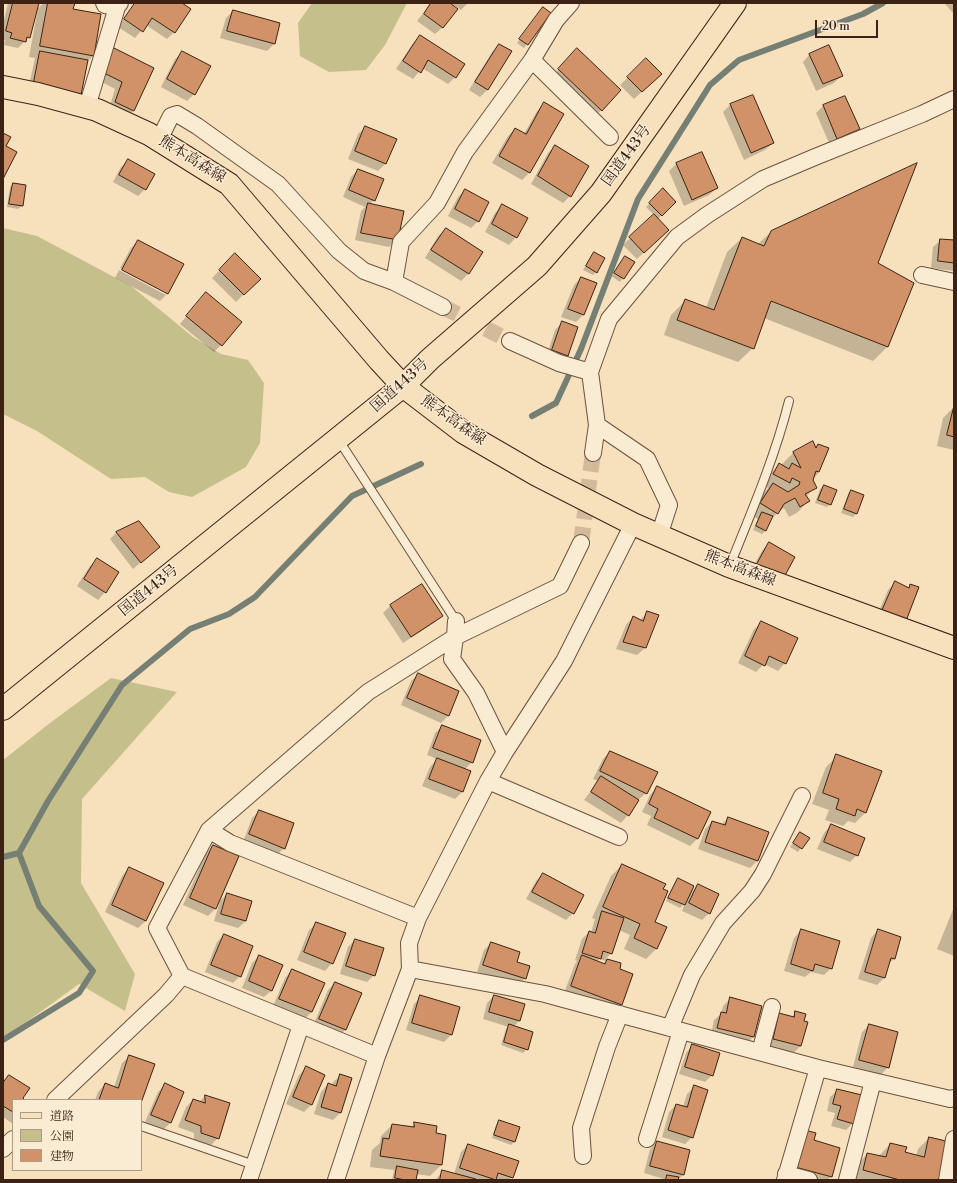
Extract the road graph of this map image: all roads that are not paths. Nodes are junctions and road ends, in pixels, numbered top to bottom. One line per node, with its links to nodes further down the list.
1 (571, 3): 4 (street)
2 (735, 3): 16 (main road, 国道443号)
3 (114, 4): 7 (street)
4 (532, 60): 8 (street); 11 (street)
5 (3, 87): 7 (main road, 熊本高森線)
6 (954, 99): 15 (street)
7 (87, 108): 9 (main road, 熊本高森線)
8 (610, 137)
9 (158, 140): 11 (street); 16 (main road, 熊本高森線)
10 (922, 275): 12 (street)
11 (394, 282): 13 (street)
12 (954, 282)
13 (443, 307)
14 (510, 340): 15 (street)
15 (586, 371): 18 (street)
16 (403, 386): 19 (main road, 国道443号); 21 (main road, 熊本高森線)
17 (789, 401): 24 (lane)
18 (596, 425): 20 (street); 22 (street)
19 (338, 439): 25 (lane); 27 (main road, 国道443号)
20 (593, 453)
21 (633, 524): 22 (main road, 熊本高森線); 28 (street)
22 (659, 536): 24 (main road, 熊本高森線)
23 (581, 543): 25 (street)
24 (729, 566): 26 (main road, 熊本高森線)
25 (455, 629): 28 (street); 31 (street)
26 (954, 648)
27 (3, 709)
28 (505, 752): 29 (street)
29 (488, 781): 32 (street); 33 (street)
30 (802, 796): 39 (street)
31 (210, 830): 33 (street); 35 (street)
32 (619, 837)
33 (418, 918): 34 (street)
34 (410, 969): 37 (street); 41 (street)
35 (182, 976): 38 (street); 45 (street)
36 (772, 1007): 40 (street)
37 (620, 1014): 39 (street); 51 (street)
38 (300, 1025): 41 (street); 52 (street)
39 (676, 1029): 40 (street); 47 (street)
40 (760, 1052): 42 (street)
41 (377, 1056): 54 (street)
42 (818, 1068): 43 (street); 53 (street)
43 (873, 1080): 44 (street); 56 (street)
44 (954, 1098)
45 (59, 1099)
46 (142, 1126): 52 (lane)
47 (647, 1139)
48 (12, 1140): 50 (street)
49 (954, 1140): 57 (street)
50 (3, 1149)
51 (583, 1156)
52 (251, 1173)
53 (786, 1177): 55 (street)
54 (336, 1180)
55 (810, 1180)
56 (847, 1180)
57 (947, 1180)

